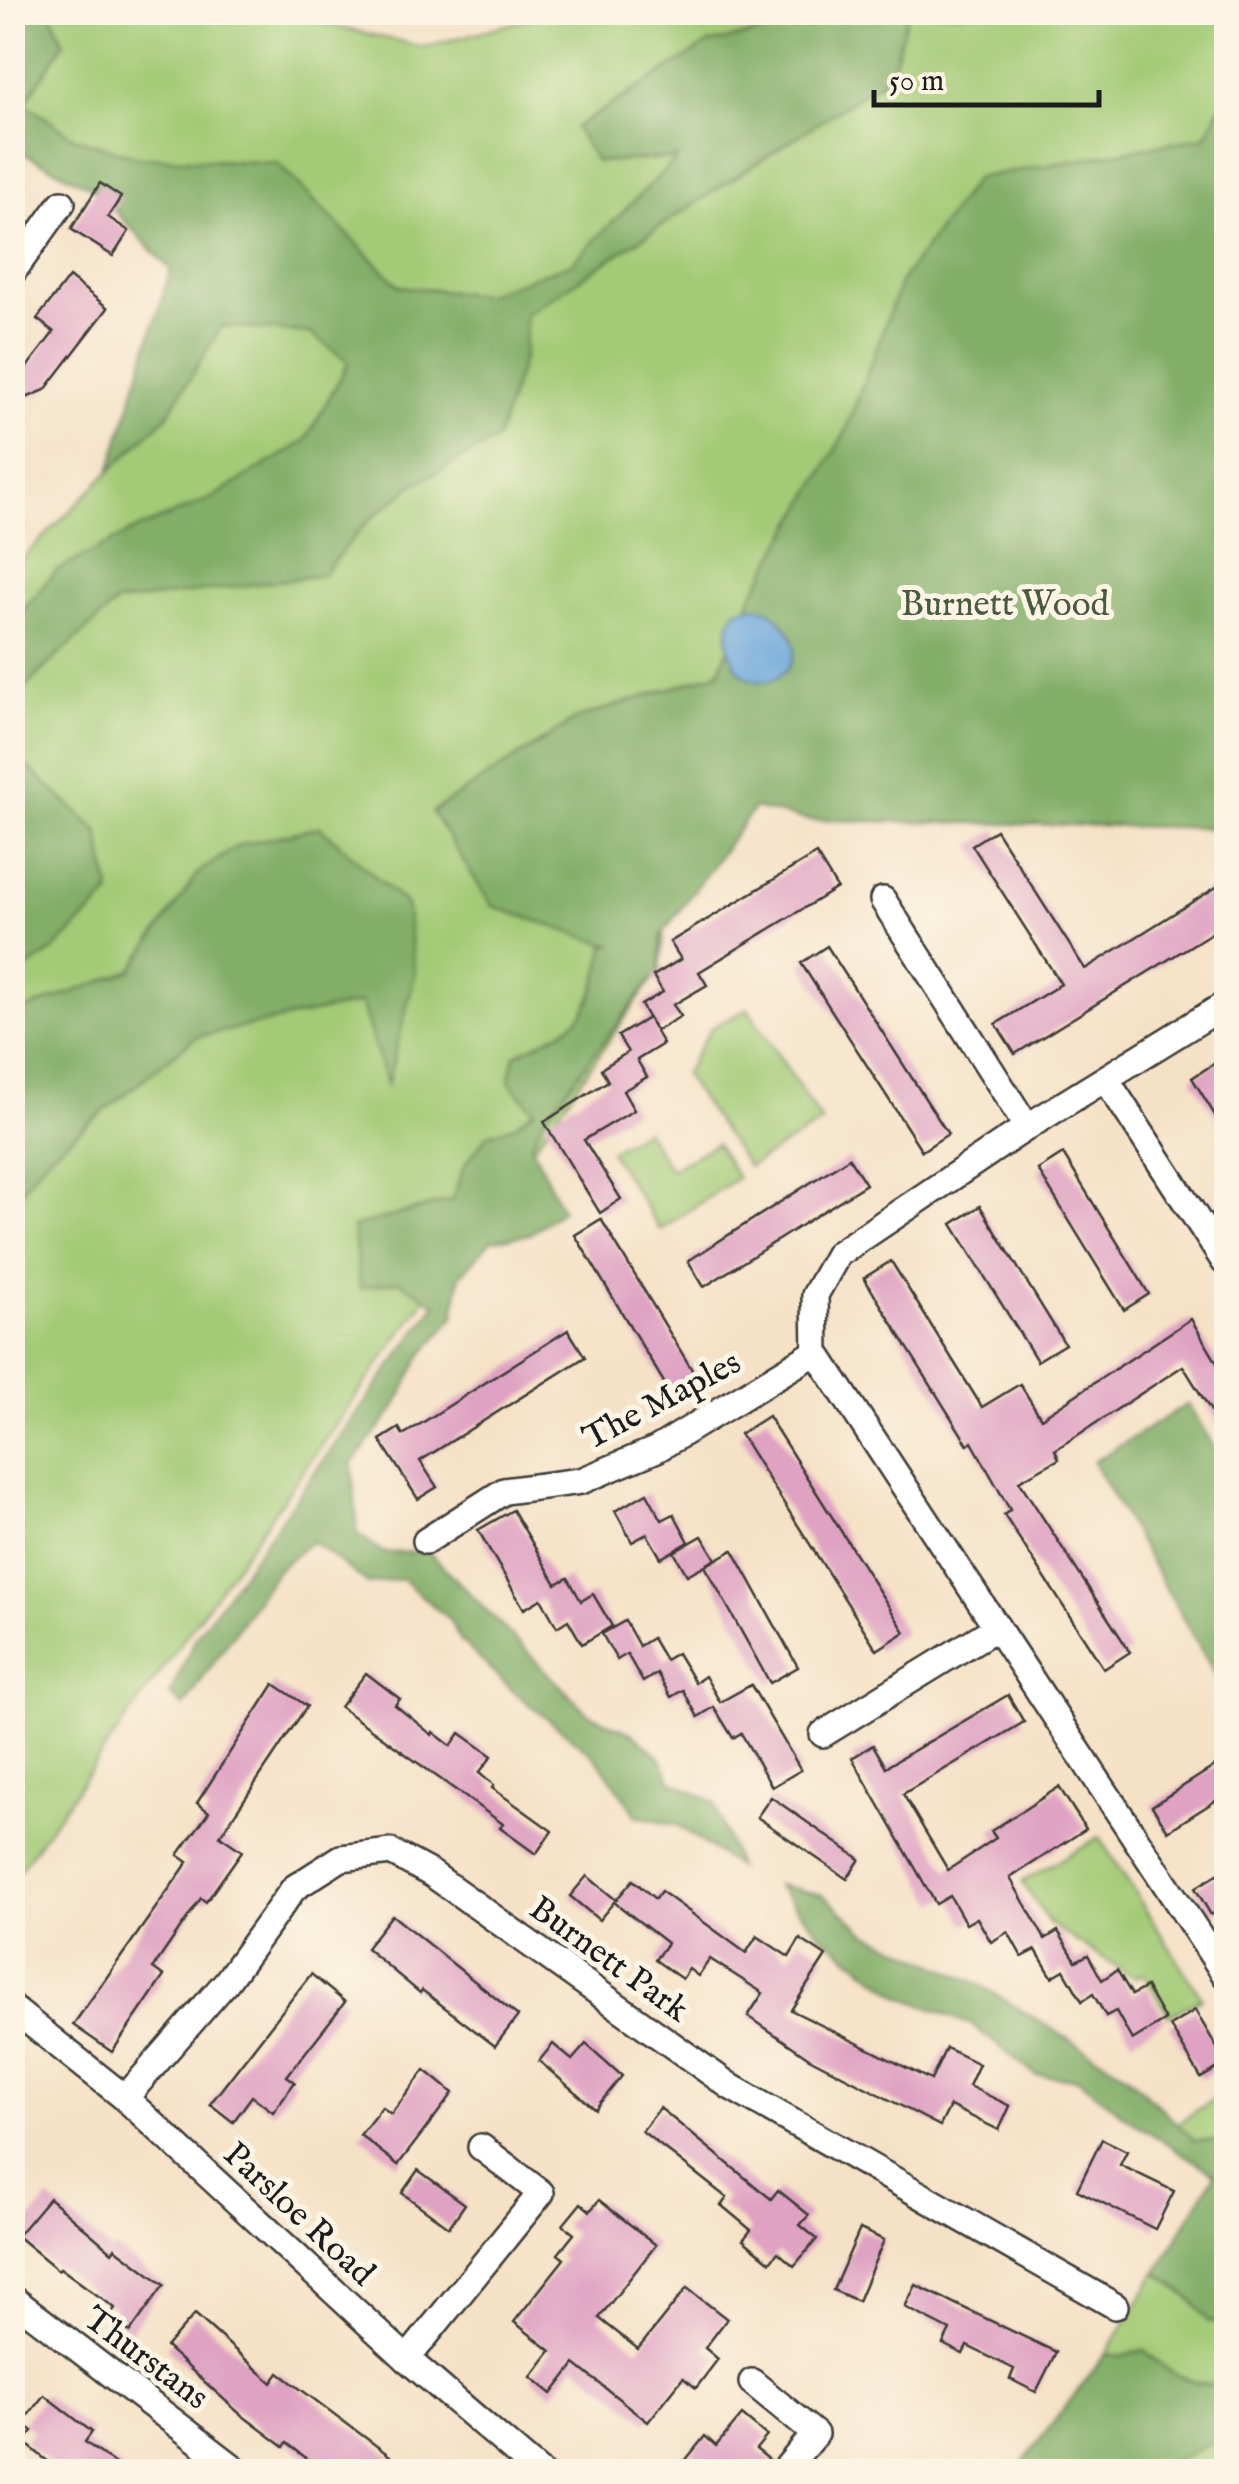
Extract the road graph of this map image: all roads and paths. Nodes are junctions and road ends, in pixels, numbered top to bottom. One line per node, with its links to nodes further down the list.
1 (62, 203): 2 (street)
2 (12, 273)
3 (883, 900): 6 (street)
4 (1226, 1004): 5 (street)
5 (1106, 1079): 6 (street); 7 (street)
6 (1027, 1128): 8 (street)
7 (1224, 1261)
8 (816, 1352): 9 (street, The Maples); 10 (street)
9 (426, 1541)
10 (997, 1627): 11 (street); 12 (street)
11 (824, 1734)
12 (1226, 1976)
13 (12, 2008): 14 (street, Parsloe Road)
14 (124, 2098): 17 (street, Burnett Park); 18 (street, Parsloe Road)
15 (481, 2147): 18 (street)
16 (12, 2298): 20 (street, Thurstans)
17 (1115, 2306)
18 (407, 2359): 21 (street, Parsloe Road)
19 (752, 2382): 22 (street)
20 (239, 2472)
21 (538, 2472)
22 (783, 2472)

